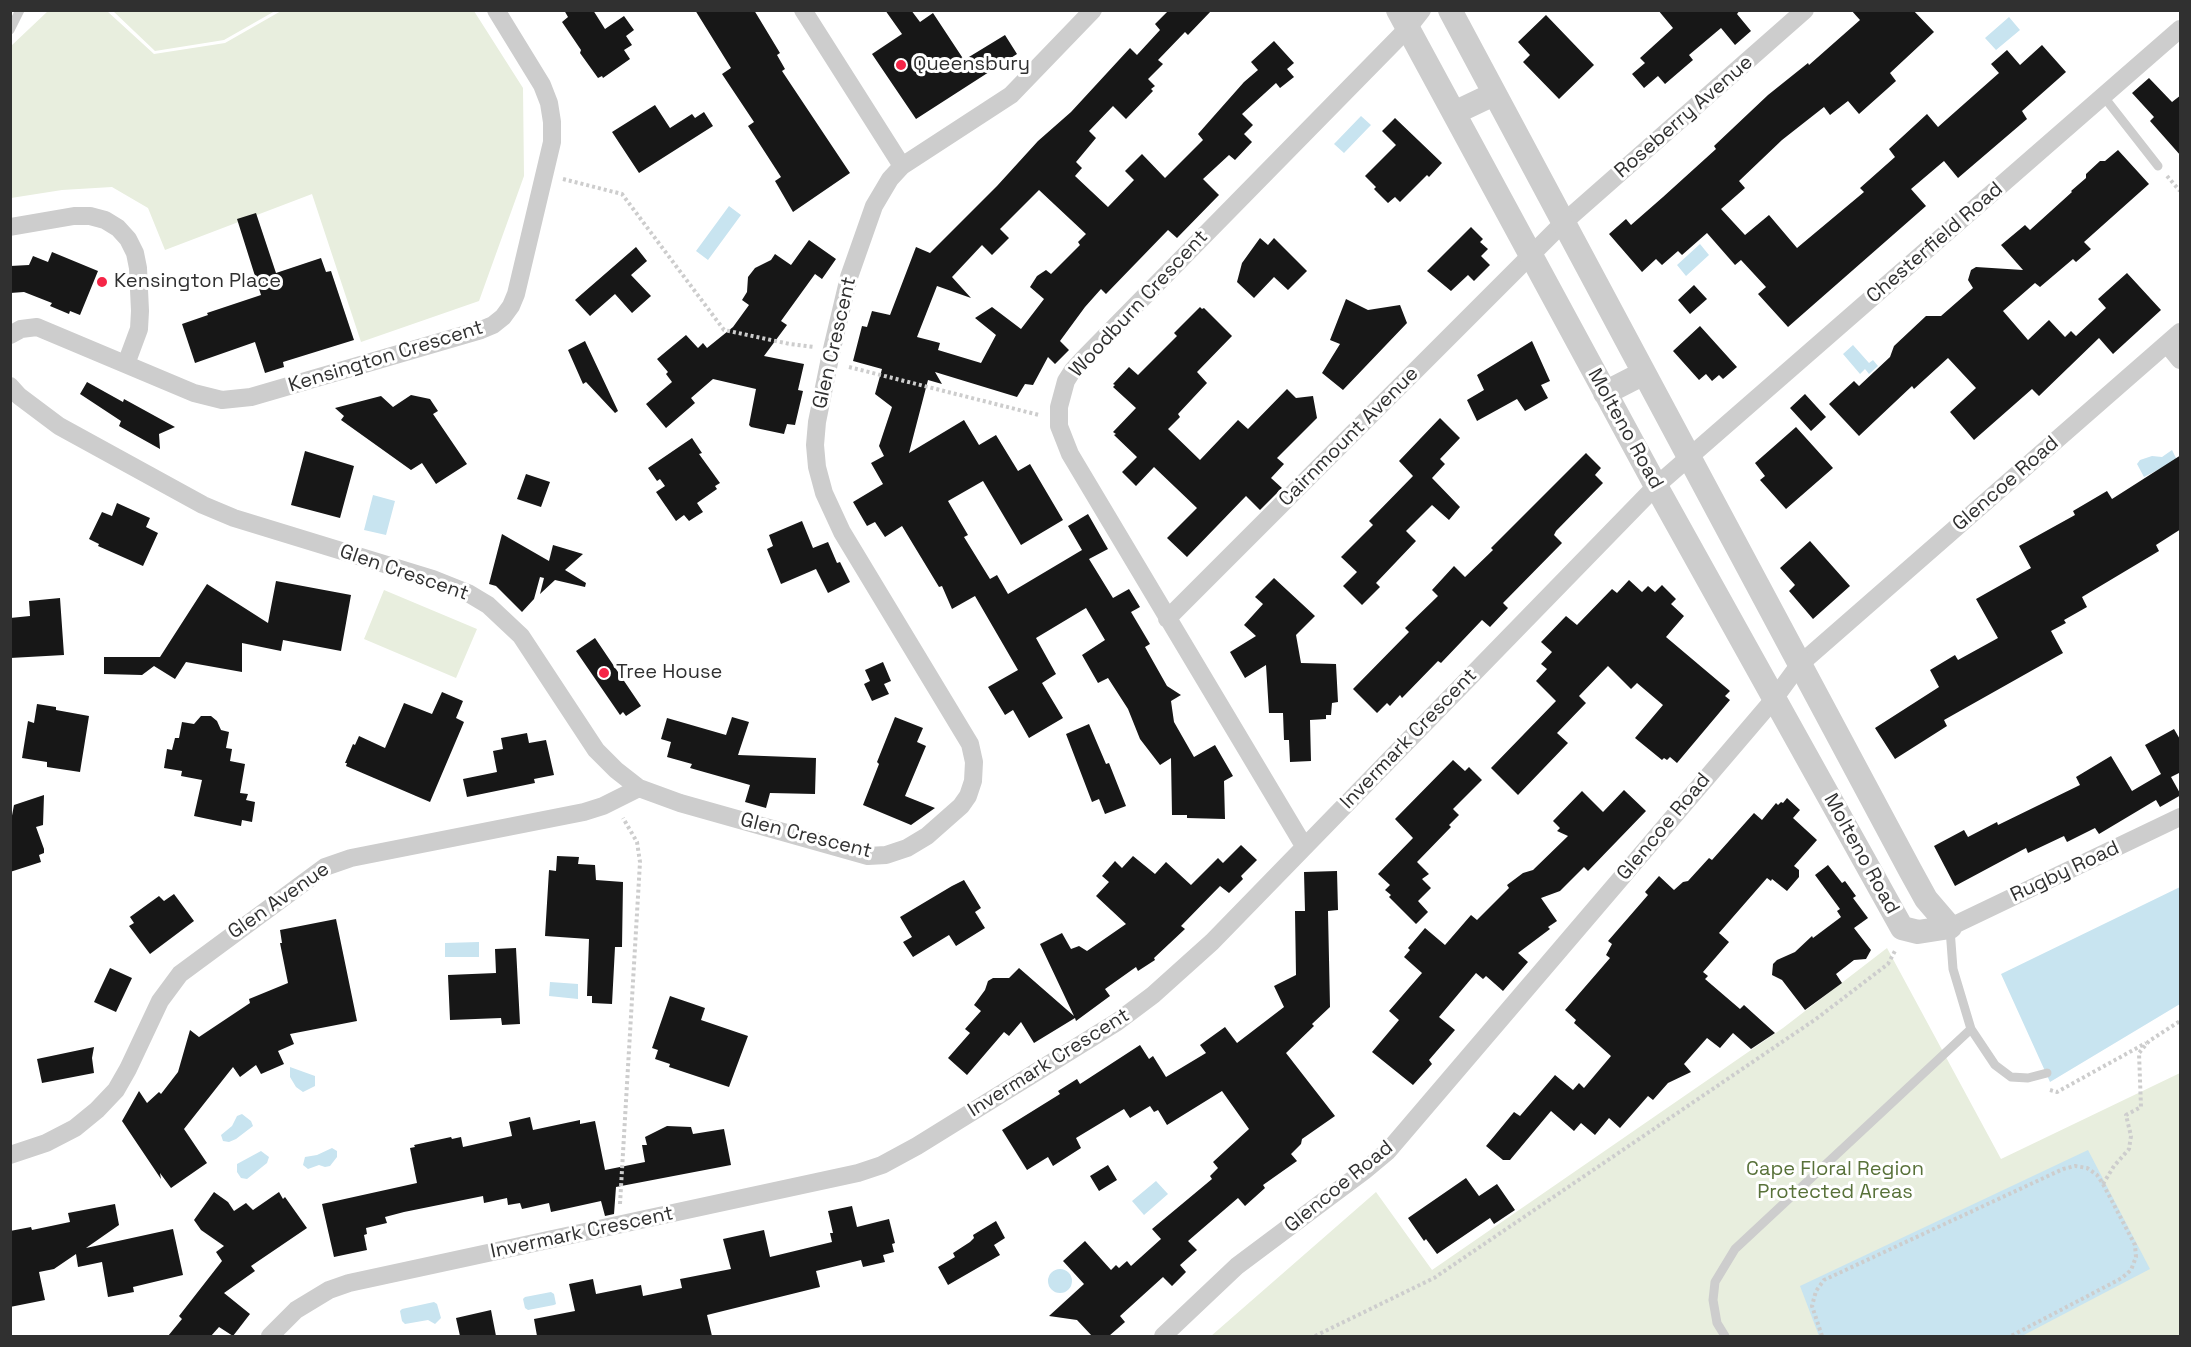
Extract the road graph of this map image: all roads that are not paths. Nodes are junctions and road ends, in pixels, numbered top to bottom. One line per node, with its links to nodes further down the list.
1 (20, 10): 9 (lane)
2 (496, 10): 22 (street, Kensington Crescent)
3 (803, 10): 13 (street)
4 (1093, 10): 13 (street, Glen Crescent)
5 (1450, 10): 10 (street, Molteno Road)
6 (1805, 10): 15 (street, Roseberry Avenue)
7 (1409, 16): 12 (street, Molteno Road); 30 (street, Woodburn Crescent)
8 (2181, 29): 11 (street, Chesterfield Road)
9 (10, 30)
10 (1494, 94): 12 (street); 15 (street, Molteno Road)
11 (2104, 97): 14 (lane); 26 (street, Chesterfield Road)
12 (1454, 113): 17 (street, Molteno Road)
13 (902, 166): 36 (street, Glen Crescent)
14 (2158, 166)
15 (1563, 223): 17 (street, Roseberry Avenue); 23 (street, Molteno Road)
16 (10, 227): 22 (street)
17 (1530, 255): 25 (street, Molteno Road); 30 (street, Cairnmount Avenue)
18 (2181, 332): 20 (street, Glencoe Road)
19 (10, 335): 22 (street)
20 (2167, 344): 21 (street); 33 (street, Glencoe Road)
21 (2181, 360)
22 (126, 364)
23 (1644, 373): 25 (street); 26 (street, Molteno Road)
24 (10, 386): 36 (street, Glen Crescent)
25 (1605, 393): 27 (street, Molteno Road)
26 (1689, 458): 27 (street, Chesterfield Road); 28 (street, Molteno Road)
27 (1656, 486): 29 (street, Molteno Road); 39 (street, Invermark Crescent)
28 (1745, 563): 29 (street); 31 (street, Molteno Road)
29 (1708, 581): 32 (street, Molteno Road)
30 (1167, 619): 39 (street, Woodburn Crescent)
31 (1778, 627): 32 (street); 33 (street, Molteno Road)
32 (1747, 650): 34 (street, Molteno Road)
33 (1799, 665): 34 (street, Glencoe Road); 35 (street, Molteno Road)
34 (1774, 699): 37 (street, Molteno Road); 47 (street, Glencoe Road)
35 (1861, 780): 37 (street); 40 (street, Molteno Road)
36 (639, 788): 45 (street, Glen Avenue)
37 (1828, 796): 41 (street, Molteno Road)
38 (2181, 817): 42 (street, Rugby Road)
39 (1304, 846): 46 (street, Invermark Crescent)
40 (1910, 870): 41 (street); 42 (street, Molteno Road)
41 (1878, 886): 42 (street, Molteno Road)
42 (1950, 927): 43 (lane)
43 (1971, 1029): 44 (lane); 48 (lane)
44 (2046, 1073)
45 (10, 1155)
46 (270, 1336)
47 (1163, 1336)
48 (1725, 1336)

